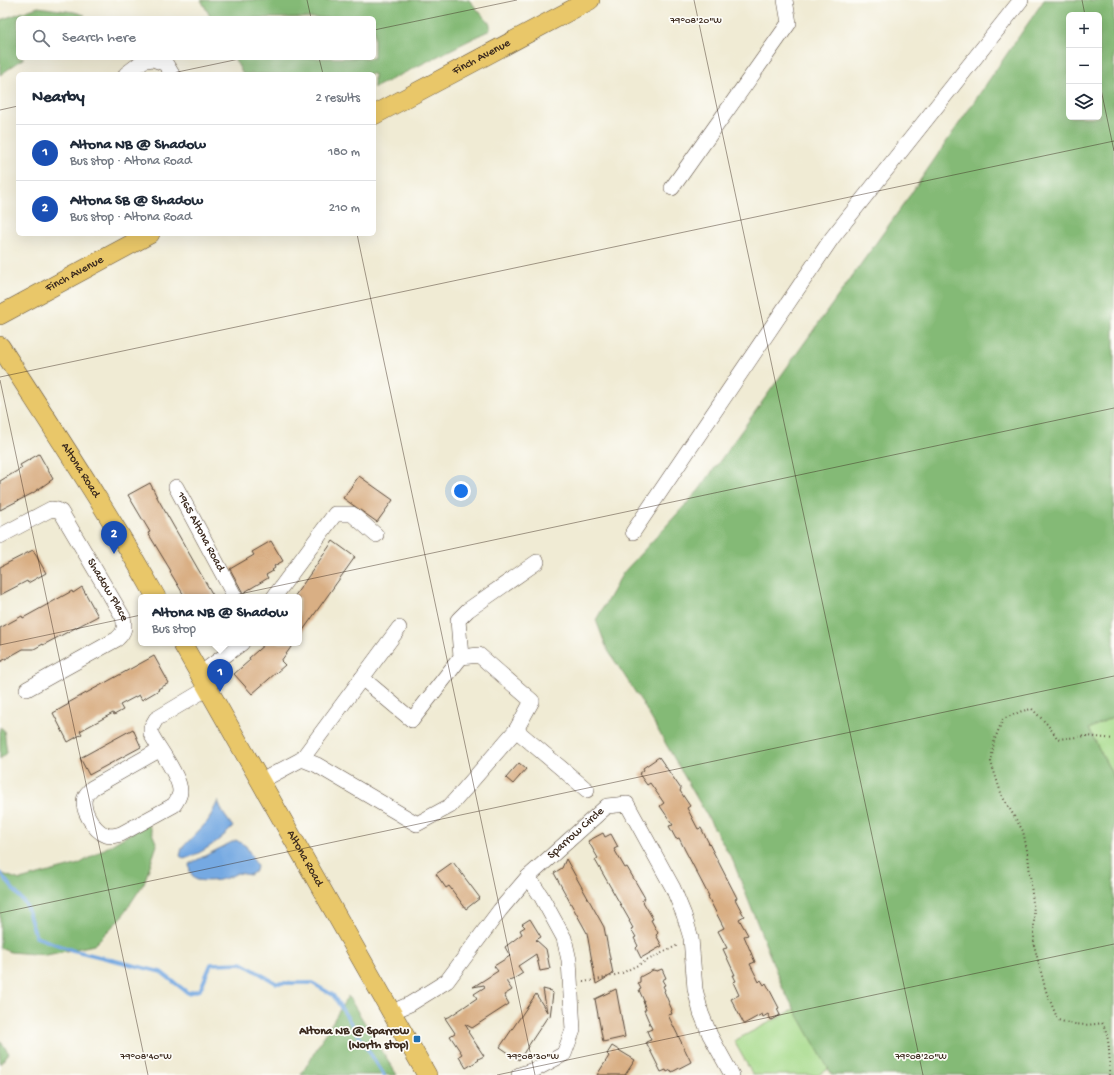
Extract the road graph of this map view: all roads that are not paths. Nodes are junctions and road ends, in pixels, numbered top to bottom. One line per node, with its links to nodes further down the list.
1 (785, 0): 9 (street)
2 (1021, 0): 14 (street)
3 (585, 1): 8 (main road, Finch Avenue)
4 (148, 60): 6 (street)
5 (156, 60): 7 (street)
6 (129, 72)
7 (171, 72)
8 (376, 114)
9 (672, 188)
10 (146, 236): 11 (main road, Finch Avenue)
11 (0, 316)
12 (0, 346): 18 (main road, Altona Road)
13 (176, 487): 19 (street, 1965 Altona Road)
14 (633, 532)
15 (376, 535): 20 (street)
16 (0, 536): 27 (street, Shadow Place)
17 (537, 562): 24 (street)
18 (154, 594)
19 (233, 594)
20 (276, 594)
21 (399, 628): 25 (street)
22 (184, 646): 26 (main road, Altona Road)
23 (239, 646): 26 (street)
24 (461, 657): 25 (street); 28 (street)
25 (362, 678): 30 (street)
26 (204, 681): 29 (street); 31 (main road, Altona Road)
27 (27, 689)
28 (516, 730): 30 (street); 32 (street)
29 (159, 750): 29 (street)
30 (302, 759): 31 (street)
31 (260, 781): 34 (main road, Altona Road)
32 (587, 790)
33 (528, 877): 34 (street, Sparrow Circle); 36 (street); 37 (street, Sparrow Circle)
34 (392, 1012): 35 (main road, Altona Road)
35 (427, 1075)
36 (519, 1075)
37 (732, 1075)

